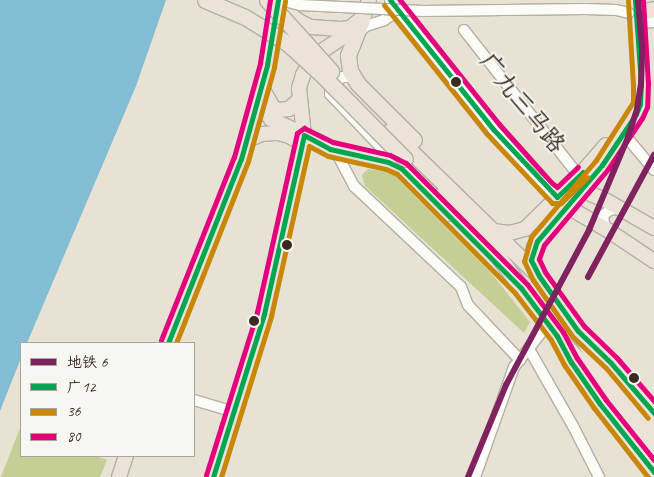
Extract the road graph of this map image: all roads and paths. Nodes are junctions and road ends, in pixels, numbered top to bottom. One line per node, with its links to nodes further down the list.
1 (204, 0): 20 (highway, bridge)
2 (267, 0): 29 (highway, bridge)
3 (281, 0): 7 (street, bridge); 8 (main road); 13 (main road)
4 (368, 0): 8 (main road)
5 (390, 1): 11 (street); 24 (street)
6 (654, 9): 7 (highway)
7 (633, 10): 9 (street); 16 (main road); 22 (main road)
8 (363, 17): 11 (highway); 14 (main road)
9 (654, 22)
10 (464, 30): 22 (street, 广九三马路)
11 (356, 34): 12 (highway)
12 (355, 81): 20 (street); 29 (highway)
13 (261, 88): 14 (main road); 15 (main road)
14 (299, 100): 18 (main road)
15 (258, 101): 17 (main road); 18 (main road)
16 (624, 134): 21 (street); 23 (main road)
17 (247, 140): 18 (main road); 34 (main road)
18 (303, 140): 19 (highway); 38 (main road)
19 (335, 150): 20 (highway); 36 (street)
20 (403, 164): 32 (highway)
21 (654, 170)
22 (580, 176): 24 (main road)
23 (582, 190): 24 (main road); 25 (main road); 26 (main road)
24 (557, 197): 25 (street); 29 (main road)
25 (568, 207): 28 (main road); 31 (main road)
26 (620, 208): 27 (main road); 28 (street)
27 (654, 228)
28 (610, 231): 30 (main road)
29 (498, 233): 31 (highway)
30 (654, 261)
31 (539, 276): 33 (highway)
32 (553, 330): 35 (street); 41 (highway); 43 (main road)
33 (578, 331): 39 (main road); 40 (highway)
34 (168, 342)
35 (530, 349): 36 (street); 47 (street)
36 (520, 360): 46 (street)
37 (195, 400): 38 (street)
38 (234, 412): 45 (main road)
39 (654, 413)
40 (654, 433)
41 (654, 452)
42 (126, 457): 44 (main road)
43 (654, 472)
44 (119, 477)
45 (213, 477)
46 (475, 477)
47 (598, 477)

